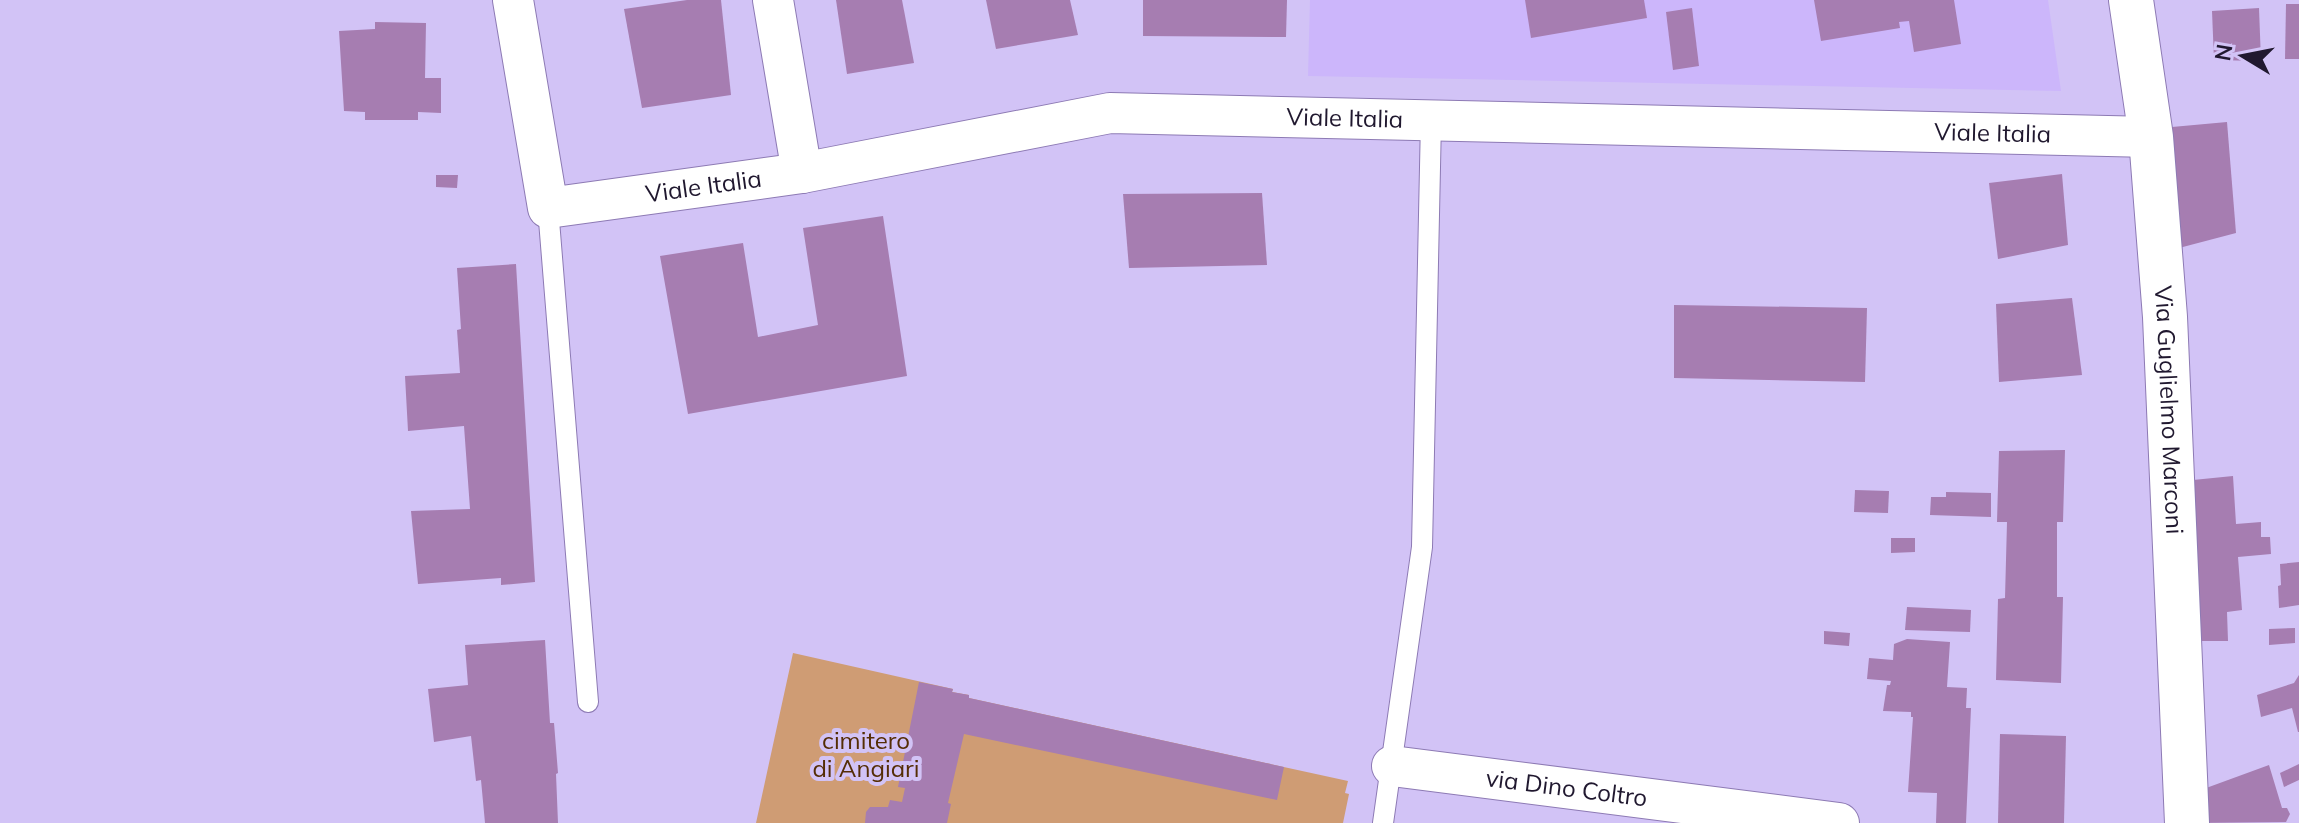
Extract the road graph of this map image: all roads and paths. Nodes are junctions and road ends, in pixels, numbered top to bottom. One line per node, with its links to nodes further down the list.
1 (513, 0): 7 (street)
2 (773, 0): 6 (street)
3 (2131, 0): 5 (street, Via Guglielmo Marconi)
4 (1431, 120): 5 (street, Viale Italia); 6 (street, Viale Italia); 9 (lane)
5 (2151, 137): 12 (street, Via Guglielmo Marconi)
6 (802, 173): 7 (street, Viale Italia)
7 (548, 208): 8 (lane)
8 (588, 702)
9 (1392, 766): 10 (lane); 11 (street, via Dino Coltro)
10 (1383, 823)
11 (1839, 823)
12 (2187, 823)

